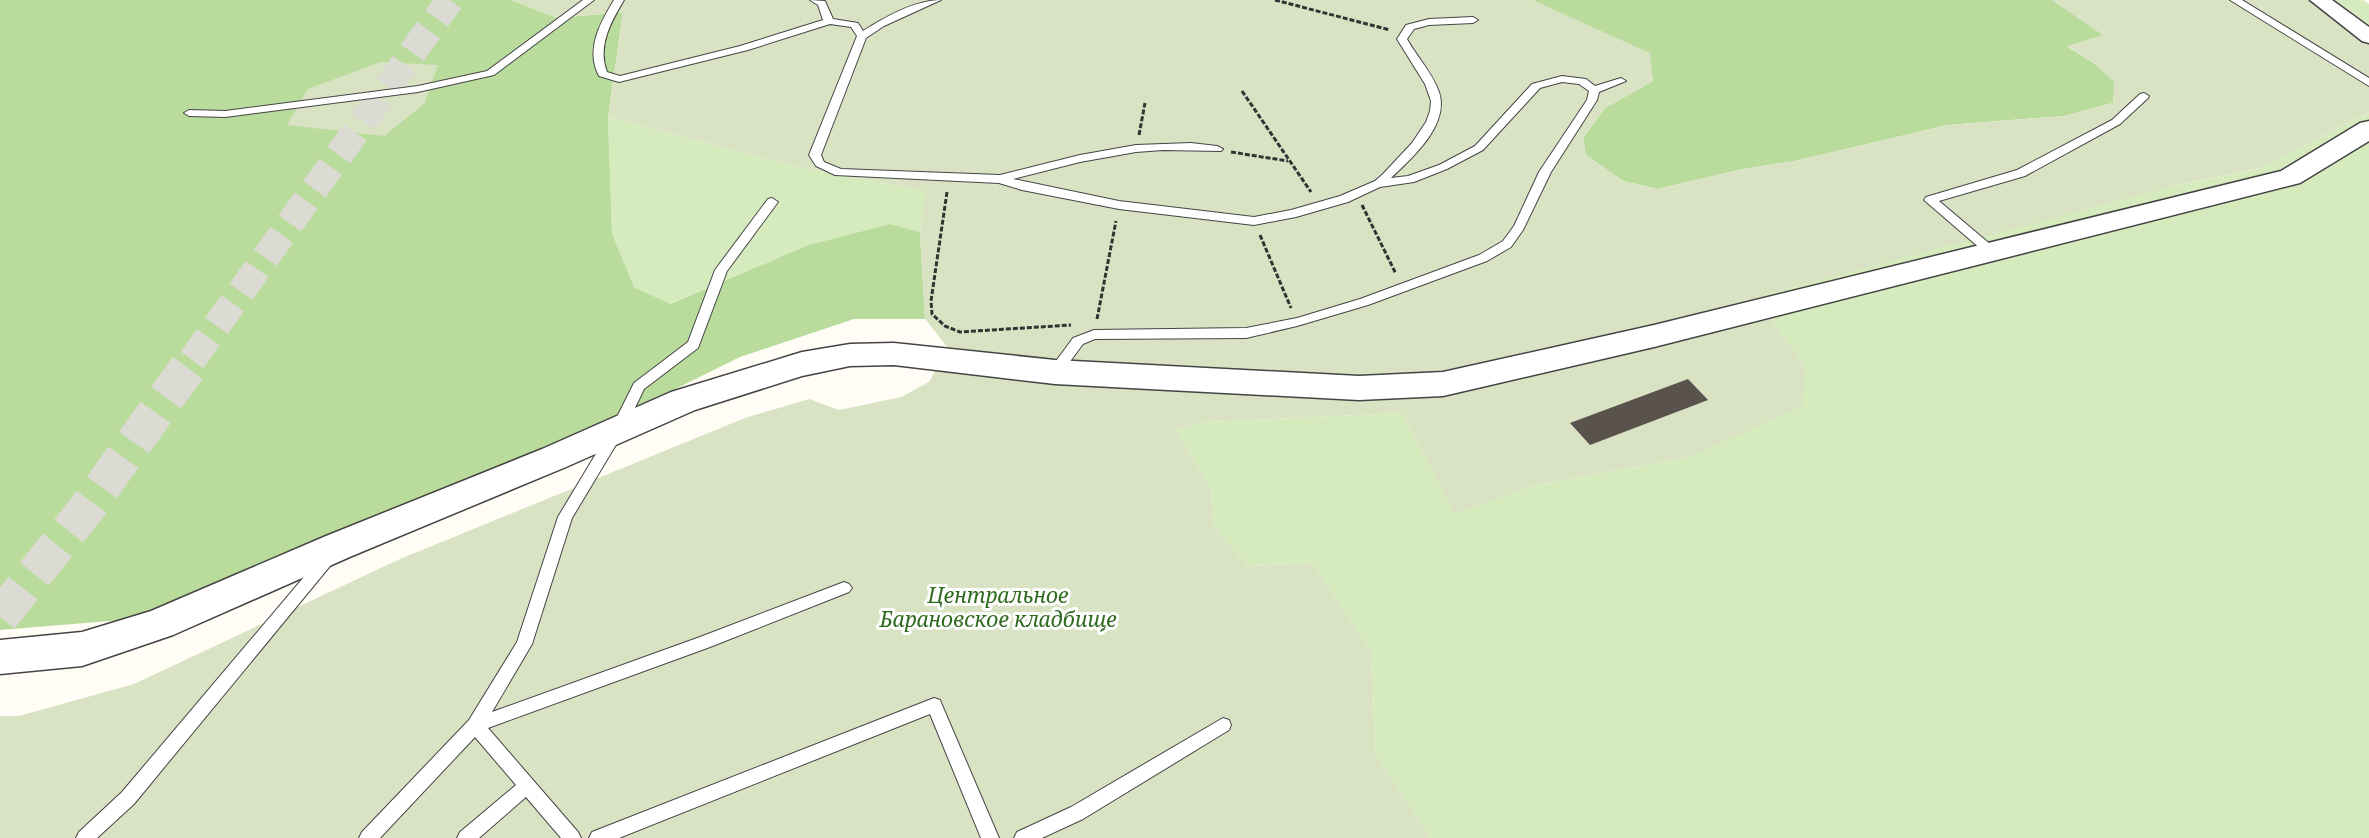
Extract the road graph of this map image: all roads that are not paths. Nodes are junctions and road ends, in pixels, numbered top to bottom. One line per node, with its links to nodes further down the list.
1 (589, 0): 15 (lane)
2 (619, 0): 8 (lane)
3 (815, 0): 8 (lane)
4 (936, 0): 9 (lane)
5 (2235, 0): 12 (lane)
6 (2320, 0): 10 (street)
7 (1473, 20): 19 (lane)
8 (829, 21): 9 (lane)
9 (862, 36): 18 (lane)
10 (2369, 37)
11 (1621, 81): 13 (lane)
12 (2369, 83)
13 (1594, 90): 19 (lane); 22 (lane)
14 (2144, 96): 21 (lane)
15 (189, 113)
16 (2369, 129): 21 (street)
17 (1216, 149): 18 (lane)
18 (1000, 179): 19 (lane)
19 (1377, 184)
20 (772, 202): 23 (lane)
21 (1993, 253): 22 (street)
22 (1055, 372): 23 (street)
23 (618, 429): 24 (street); 27 (lane)
24 (339, 546): 26 (street); 30 (lane)
25 (844, 588): 27 (lane)
26 (0, 657)
27 (475, 725): 29 (lane); 31 (lane)
28 (1223, 725): 36 (lane)
29 (527, 786): 32 (lane); 33 (lane)
30 (85, 838)
31 (368, 838)
32 (466, 838)
33 (572, 838)
34 (598, 838): 35 (lane)
35 (990, 838)
36 (1023, 838)

